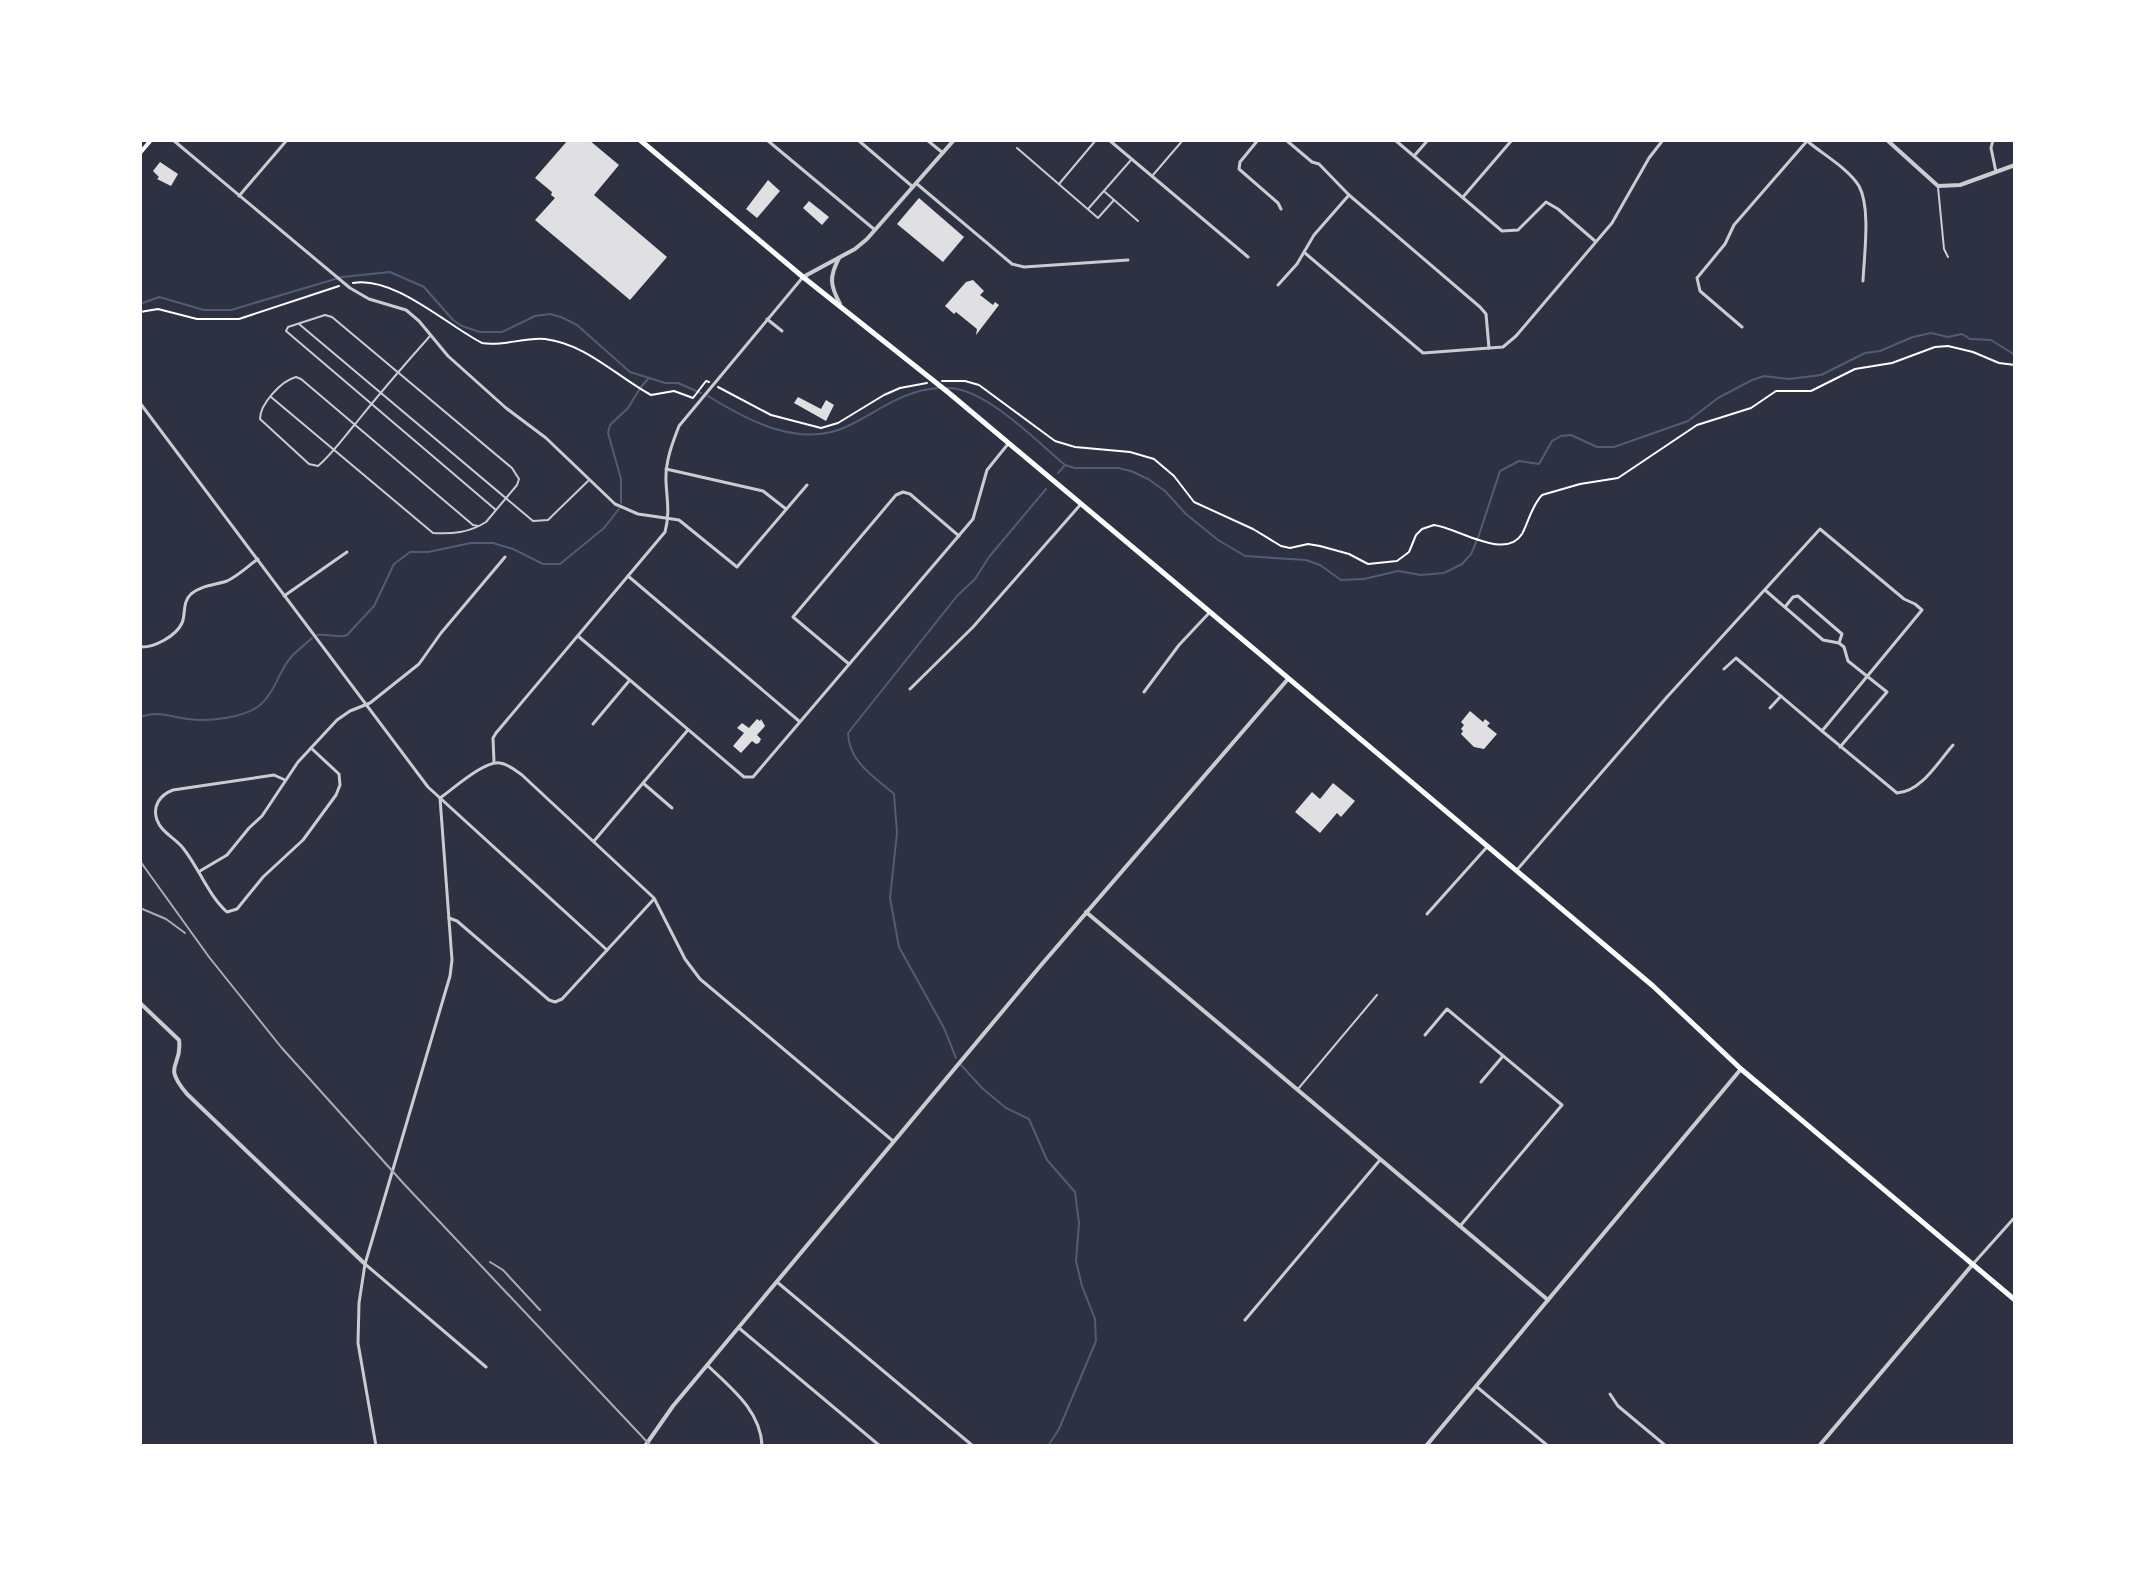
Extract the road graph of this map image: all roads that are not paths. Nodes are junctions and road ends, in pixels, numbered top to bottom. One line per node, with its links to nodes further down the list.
1 (151, 140): 23 (main road)
2 (173, 140): 35 (street)
3 (287, 140): 35 (street)
4 (640, 140): 48 (main road)
5 (767, 140): 21 (street)
6 (858, 140): 31 (street)
7 (927, 140): 24 (street)
8 (954, 140): 24 (street)
9 (1096, 140): 30 (lane)
10 (1109, 140): 26 (street)
11 (1183, 140): 29 (lane)
12 (1258, 140): 39 (street)
13 (1286, 140): 34 (street)
14 (1395, 140): 25 (street)
15 (1428, 140): 25 (street)
16 (1512, 140): 36 (street)
17 (1663, 140): 42 (street)
18 (1807, 140): 49 (street); 54 (street)
19 (1887, 140): 32 (street)
20 (1993, 140): 28 (street)
21 (773, 142): 41 (street)
22 (1017, 148): 30 (lane)
23 (140, 153)
24 (943, 153): 31 (street)
25 (1414, 156): 36 (street)
26 (1132, 159): 29 (street); 33 (lane)
27 (2015, 165): 28 (street)
28 (1996, 172): 32 (street)
29 (1152, 176): 44 (street)
30 (1059, 184): 38 (lane)
31 (915, 185): 41 (street); 47 (street)
32 (1938, 186): 45 (lane)
33 (1104, 192): 37 (lane); 38 (lane)
34 (1349, 195): 43 (street); 57 (street)
35 (239, 196): 56 (street)
36 (1463, 197): 42 (street)
37 (1114, 200): 38 (lane); 40 (lane)
38 (1088, 209)
39 (1281, 209)
40 (1138, 221)
41 (876, 231): 46 (street)
42 (1596, 242): 57 (street)
43 (1305, 253): 50 (street); 57 (street)
44 (1248, 257)
45 (1948, 257)
46 (839, 258): 48 (street); 51 (street)
47 (1128, 260)
48 (803, 277): 51 (main road); 52 (street)
49 (1863, 281)
50 (1278, 285)
51 (841, 306): 64 (main road)
52 (767, 319): 55 (street); 66 (street)
53 (298, 323): 58 (lane); 59 (lane); 62 (lane)
54 (1742, 327)
55 (782, 331)
56 (430, 336): 58 (lane); 67 (street)
57 (1489, 349)
58 (398, 372): 59 (lane); 69 (lane)
59 (380, 393): 62 (lane); 69 (lane)
60 (271, 397): 63 (lane); 65 (lane); 65 (lane)
61 (140, 403): 78 (street)
62 (371, 404): 63 (lane); 72 (lane)
63 (354, 424): 65 (lane); 74 (lane)
64 (1009, 443): 70 (main road); 75 (street)
65 (333, 449): 74 (lane)
66 (666, 469): 71 (street); 73 (street)
67 (589, 480): 69 (lane); 73 (street)
68 (807, 485): 71 (street)
69 (506, 499): 72 (lane)
70 (1081, 504): 83 (main road); 92 (street)
71 (786, 509): 73 (street)
72 (496, 510): 74 (lane)
73 (669, 519): 79 (street)
74 (479, 526)
75 (959, 536): 87 (street); 87 (street)
76 (347, 552): 81 (street)
77 (505, 557): 95 (street)
78 (258, 559): 81 (street); 86 (street)
79 (628, 576): 84 (street); 97 (street)
80 (1765, 590): 82 (street); 89 (street); 111 (street)
81 (284, 596): 95 (street)
82 (1785, 607): 85 (street); 85 (street)
83 (1210, 612): 90 (main road); 93 (street)
84 (578, 636): 91 (street); 104 (street)
85 (1839, 643): 89 (street)
86 (140, 647)
87 (850, 665): 97 (street)
88 (1724, 669): 94 (street)
89 (1868, 677): 100 (street); 102 (street)
90 (1288, 679): 110 (main road); 114 (street)
91 (630, 680): 98 (street); 99 (street)
92 (910, 689)
93 (1144, 692)
94 (1781, 696): 96 (street); 100 (street)
95 (365, 705): 103 (street); 107 (street)
96 (1770, 708)
97 (799, 722): 99 (street)
98 (593, 724)
99 (688, 730): 106 (street)
100 (1822, 731): 102 (street)
101 (1953, 745): 102 (street)
102 (1840, 747)
103 (311, 748): 105 (street); 112 (street)
104 (494, 762): 107 (street); 109 (street)
105 (285, 780): 112 (street); 112 (street)
106 (643, 783): 108 (street); 109 (street)
107 (440, 798): 116 (street); 117 (street)
108 (672, 808)
109 (594, 841): 113 (street)
110 (1487, 847): 111 (main road); 115 (street)
111 (1516, 871): 122 (main road)
112 (199, 872)
113 (654, 898): 117 (street); 125 (street)
114 (1086, 912): 124 (street); 125 (street)
115 (1427, 914)
116 (449, 918): 117 (street); 129 (street)
117 (607, 950)
118 (1377, 995): 124 (lane)
119 (140, 1003): 129 (street)
120 (1425, 1035): 121 (street)
121 (1503, 1056): 123 (street); 128 (street)
122 (1741, 1069): 130 (main road); 132 (street)
123 (1481, 1082)
124 (1297, 1090): 126 (street)
125 (893, 1141): 131 (street)
126 (1380, 1160): 128 (street); 134 (street)
127 (2015, 1217): 130 (street)
128 (1459, 1227): 132 (street)
129 (365, 1264): 137 (street); 140 (street)
130 (1973, 1264): 133 (main road); 148 (street)
131 (777, 1282): 135 (street); 144 (street)
132 (1548, 1300): 138 (street)
133 (2015, 1300)
134 (1245, 1320)
135 (739, 1328): 136 (street); 143 (street)
136 (707, 1365): 141 (street); 142 (street)
137 (486, 1367)
138 (1476, 1387): 145 (street); 146 (street)
139 (1610, 1394): 147 (street)
140 (376, 1446)
141 (645, 1446)
142 (762, 1446)
143 (880, 1446)
144 (973, 1446)
145 (1426, 1446)
146 (1548, 1446)
147 (1666, 1446)
148 (1819, 1446)

